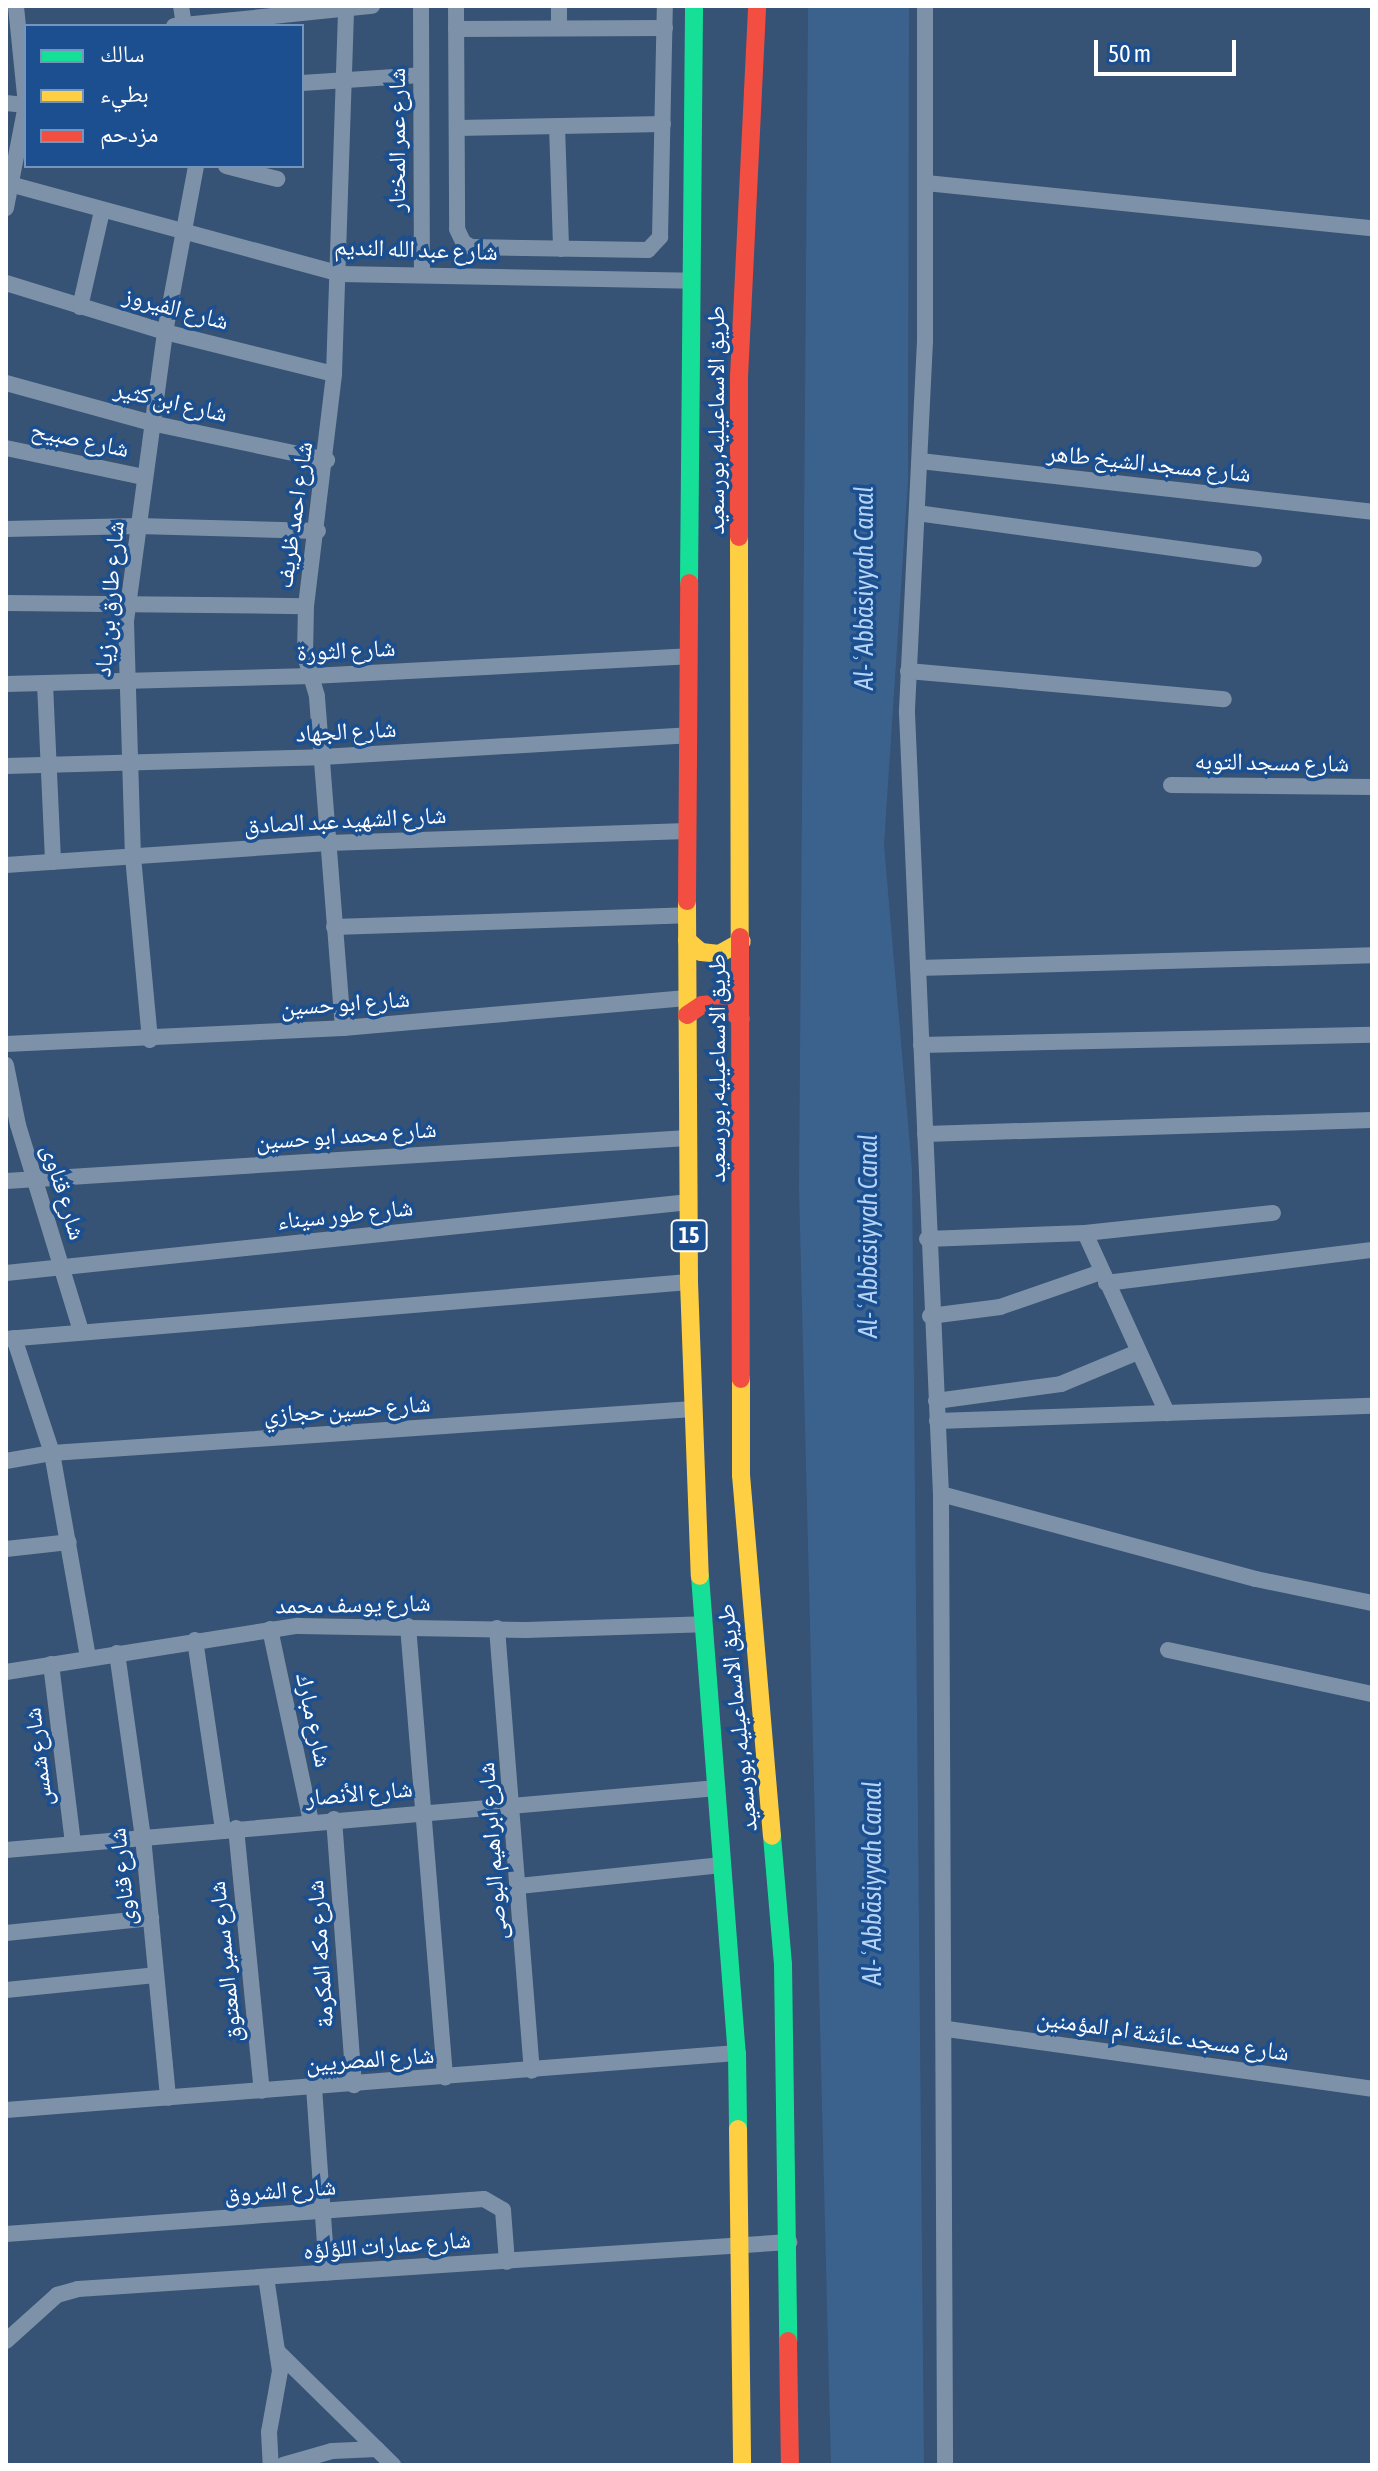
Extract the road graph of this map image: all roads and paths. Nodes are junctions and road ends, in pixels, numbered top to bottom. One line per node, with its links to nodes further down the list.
1 (16, 6): 15 (street)
2 (372, 6): 10 (street)
3 (421, 6): 16 (street, شارع عمر المختار)
4 (456, 6): 14 (street)
5 (559, 6): 12 (street)
6 (665, 6): 13 (street)
7 (694, 6): 36 (highway, طريق الاسماعيليه, بورسعيد / 15)
8 (757, 6): 78 (highway, طريق الاسماعيليه, بورسعيد)
9 (925, 6): 28 (street)
10 (346, 7): 11 (street); 17 (street, شارع احمد ظريف)
11 (198, 24)
12 (559, 27): 13 (street); 14 (street)
13 (665, 28): 21 (street)
14 (456, 29): 23 (street)
15 (17, 45): 19 (street)
16 (421, 75): 17 (street); 34 (street, شارع عمر المختار)
17 (345, 80): 18 (street); 35 (street, شارع احمد ظريف)
18 (304, 83)
19 (24, 94)
20 (24, 116): 27 (street)
21 (663, 124): 22 (street); 33 (street)
22 (557, 126): 23 (street); 33 (street)
23 (457, 128): 33 (street)
24 (196, 168): 32 (street, شارع طارق بن زياد)
25 (234, 168): 26 (street)
26 (277, 179)
27 (8, 183): 29 (street); 30 (street, شارع عبد الله النديم)
28 (926, 183): 31 (street); 45 (street)
29 (6, 208)
30 (102, 211): 32 (street, شارع عبد الله النديم); 38 (street)
31 (1372, 228)
32 (183, 233): 35 (street, شارع عبد الله النديم); 39 (street, شارع طارق بن زياد)
33 (561, 249)
34 (422, 273): 35 (street, شارع عبد الله النديم); 36 (street, شارع عبد الله النديم)
35 (340, 274): 40 (street, شارع احمد ظريف)
36 (692, 281): 56 (highway, طريق الاسماعيليه, بورسعيد / 15)
37 (6, 283): 38 (street, شارع الفيروز)
38 (80, 307): 39 (street, شارع الفيروز)
39 (165, 332): 40 (street, شارع الفيروز); 42 (street, شارع طارق بن زياد)
40 (334, 374): 44 (street, شارع احمد ظريف)
41 (6, 383): 42 (street, شارع ابن كثير)
42 (151, 423): 44 (street, شارع ابن كثير); 46 (street, شارع طارق بن زياد)
43 (6, 448): 46 (street, شارع صبيح)
44 (327, 460): 51 (street, شارع احمد ظريف)
45 (920, 461): 47 (street, شارع مسجد الشيخ طاهر); 48 (street)
46 (144, 477): 49 (street, شارع طارق بن زياد)
47 (1372, 512)
48 (917, 513): 52 (street); 57 (street)
49 (138, 526): 50 (street); 51 (street); 53 (street, شارع طارق بن زياد)
50 (6, 529)
51 (318, 531): 55 (street, شارع احمد ظريف)
52 (1254, 559)
53 (128, 600): 54 (street); 55 (street); 61 (street, شارع طارق بن زياد)
54 (6, 603)
55 (306, 606): 58 (street, شارع احمد ظريف)
56 (688, 656): 58 (street, شارع الثورة); 63 (highway, طريق الاسماعيليه, بورسعيد / 15)
57 (908, 671): 62 (street); 80 (street)
58 (312, 676): 61 (street, شارع الثورة); 64 (street, شارع احمد ظريف)
59 (6, 684): 60 (street, شارع الثورة)
60 (45, 684): 61 (street, شارع الثورة); 66 (street)
61 (125, 684): 65 (street, شارع طارق بن زياد)
62 (1224, 699)
63 (688, 735): 64 (street, شارع الجهاد); 70 (highway, طريق الاسماعيليه, بورسعيد / 15)
64 (322, 757): 65 (street, شارع الجهاد); 71 (street, شارع احمد ظريف)
65 (128, 763): 66 (street, شارع الجهاد); 72 (street, شارع طارق بن زياد)
66 (49, 765): 67 (street, شارع الجهاد); 73 (street)
67 (6, 766)
68 (1171, 785): 69 (street, شارع مسجد التوبه)
69 (1372, 787)
70 (687, 831): 71 (street, شارع الشهيد عبد الصادق); 75 (highway, طريق الاسماعيليه, بورسعيد / 15)
71 (328, 843): 72 (street, شارع الشهيد عبد الصادق); 76 (street, شارع احمد ظريف)
72 (133, 858): 73 (street, شارع الشهيد عبد الصادق); 85 (street, شارع طارق بن زياد)
73 (53, 862): 74 (street, شارع الشهيد عبد الصادق)
74 (6, 865)
75 (687, 915): 76 (street); 77 (highway, طريق الاسماعيليه, بورسعيد / 15)
76 (334, 927): 83 (street, شارع احمد ظريف)
77 (687, 940): 78 (highway); 81 (highway, طريق الاسماعيليه, بورسعيد / 15)
78 (742, 941): 82 (highway, طريق الاسماعيليه, بورسعيد)
79 (1372, 955): 80 (street)
80 (918, 968): 87 (street)
81 (687, 1006): 82 (highway); 83 (street, شارع ابو حسين); 92 (highway, طريق الاسماعيليه, بورسعيد / 15)
82 (741, 1019): 157 (highway, طريق الاسماعيليه, بورسعيد)
83 (343, 1028): 85 (street, شارع ابو حسين)
84 (1372, 1035): 87 (street)
85 (150, 1040): 86 (street, شارع ابو حسين)
86 (6, 1044)
87 (921, 1045): 91 (street)
88 (6, 1065): 90 (street, شارع قناوى)
89 (1372, 1120): 91 (street)
90 (12, 1126): 93 (street, شارع قناوى)
91 (925, 1134): 98 (street)
92 (688, 1138): 93 (street, شارع محمد ابو حسين); 95 (highway, طريق الاسماعيليه, بورسعيد / 15)
93 (34, 1179): 94 (street, شارع محمد ابو حسين); 100 (street, شارع قناوى)
94 (6, 1181)
95 (689, 1202): 100 (street, شارع طور سيناء); 103 (highway, طريق الاسماعيليه, بورسعيد / 15)
96 (1273, 1213): 97 (street)
97 (1085, 1233): 98 (street); 102 (street)
98 (927, 1239): 104 (street)
99 (1372, 1250): 102 (street)
100 (62, 1268): 101 (street, شارع طور سيناء); 105 (street, شارع قناوى)
101 (6, 1273)
102 (1104, 1278): 104 (street); 107 (street)
103 (689, 1282): 105 (street); 110 (highway, طريق الاسماعيليه, بورسعيد / 15)
104 (930, 1316): 108 (street)
105 (81, 1331): 106 (street)
106 (10, 1339): 113 (street)
107 (1138, 1352): 108 (street); 111 (street)
108 (936, 1401): 112 (street)
109 (1372, 1406): 111 (street)
110 (692, 1409): 113 (street, شارع حسين حجازي); 119 (highway, طريق الاسماعيليه, بورسعيد / 15)
111 (1167, 1413): 112 (street)
112 (937, 1421): 115 (street)
113 (52, 1453): 114 (street, شارع حسين حجازي); 116 (street)
114 (6, 1461)
115 (941, 1494): 118 (street); 145 (street)
116 (69, 1542): 117 (street); 126 (street)
117 (6, 1549)
118 (1372, 1603)
119 (703, 1624): 121 (street, شارع يوسف محمد); 130 (highway, طريق الاسماعيليه, بورسعيد / 15)
120 (408, 1626): 121 (street, شارع يوسف محمد); 122 (street, شارع يوسف محمد); 132 (street)
121 (497, 1628): 131 (street, شارع ابراهيم البوصى)
122 (270, 1629): 123 (street, شارع يوسف محمد); 134 (street, شارع مبارك)
123 (195, 1640): 125 (street, شارع يوسف محمد); 135 (street, شارع سمير المعتوق)
124 (1168, 1650): 129 (street)
125 (117, 1653): 126 (street, شارع يوسف محمد); 136 (street, شارع قناوى)
126 (88, 1658): 127 (street, شارع يوسف محمد)
127 (51, 1664): 128 (street, شارع يوسف محمد); 137 (street, شارع شمس)
128 (6, 1672)
129 (1372, 1694)
130 (717, 1788): 131 (street, شارع الأنصار); 139 (highway, طريق الاسماعيليه, بورسعيد / 15)
131 (514, 1804): 132 (street, شارع الأنصار); 140 (street, شارع ابراهيم البوصى)
132 (423, 1811): 133 (street, شارع الأنصار); 148 (street)
133 (334, 1819): 134 (street, شارع الأنصار); 149 (street, شارع مكه المكرمة)
134 (311, 1822): 135 (street, شارع الأنصار)
135 (229, 1829): 136 (street, شارع الأنصار); 152 (street, شارع سمير المعتوق)
136 (143, 1837): 137 (street, شارع الأنصار); 141 (street, شارع قناوى)
137 (73, 1844): 138 (street, شارع الأنصار)
138 (6, 1850)
139 (722, 1865): 140 (street); 146 (highway, طريق الاسماعيليه, بورسعيد / 15)
140 (519, 1886): 147 (street, شارع ابراهيم البوصى)
141 (151, 1918): 142 (street); 143 (street, شارع قناوى)
142 (6, 1933)
143 (155, 1975): 144 (street); 153 (street, شارع قناوى)
144 (6, 1990)
145 (947, 2029): 151 (street, شارع مسجد عائشة ام المؤمنين); 170 (street)
146 (737, 2053): 147 (street, شارع المصريين); 158 (highway, طريق الاسماعيليه, بورسعيد / 15)
147 (532, 2071): 148 (street, شارع المصريين)
148 (445, 2077): 149 (street, شارع المصريين)
149 (354, 2085): 150 (street, شارع المصريين)
150 (314, 2087): 152 (street, شارع المصريين); 155 (street)
151 (1372, 2089)
152 (262, 2091): 153 (street, شارع المصريين)
153 (168, 2098): 154 (street, شارع المصريين)
154 (6, 2110)
155 (323, 2211): 156 (street, شارع الشروق); 159 (street, شارع الشروق); 160 (street)
156 (6, 2234)
157 (789, 2242): 158 (street, شارع عمارات اللؤلؤه); 169 (highway, طريق الاسماعيليه, بورسعيد)
158 (741, 2245): 159 (street, شارع عمارات اللؤلؤه); 168 (highway, طريق الاسماعيليه, بورسعيد / 15)
159 (507, 2262): 160 (street, شارع عمارات اللؤلؤه)
160 (327, 2273): 161 (street, شارع عمارات اللؤلؤه)
161 (266, 2277): 162 (street, شارع عمارات اللؤلؤه); 163 (street)
162 (6, 2341)
163 (277, 2351): 164 (street); 165 (street)
164 (377, 2449): 166 (street); 167 (street)
165 (271, 2465)
166 (283, 2465)
167 (393, 2465)
168 (742, 2465)
169 (790, 2465)
170 (945, 2465)

